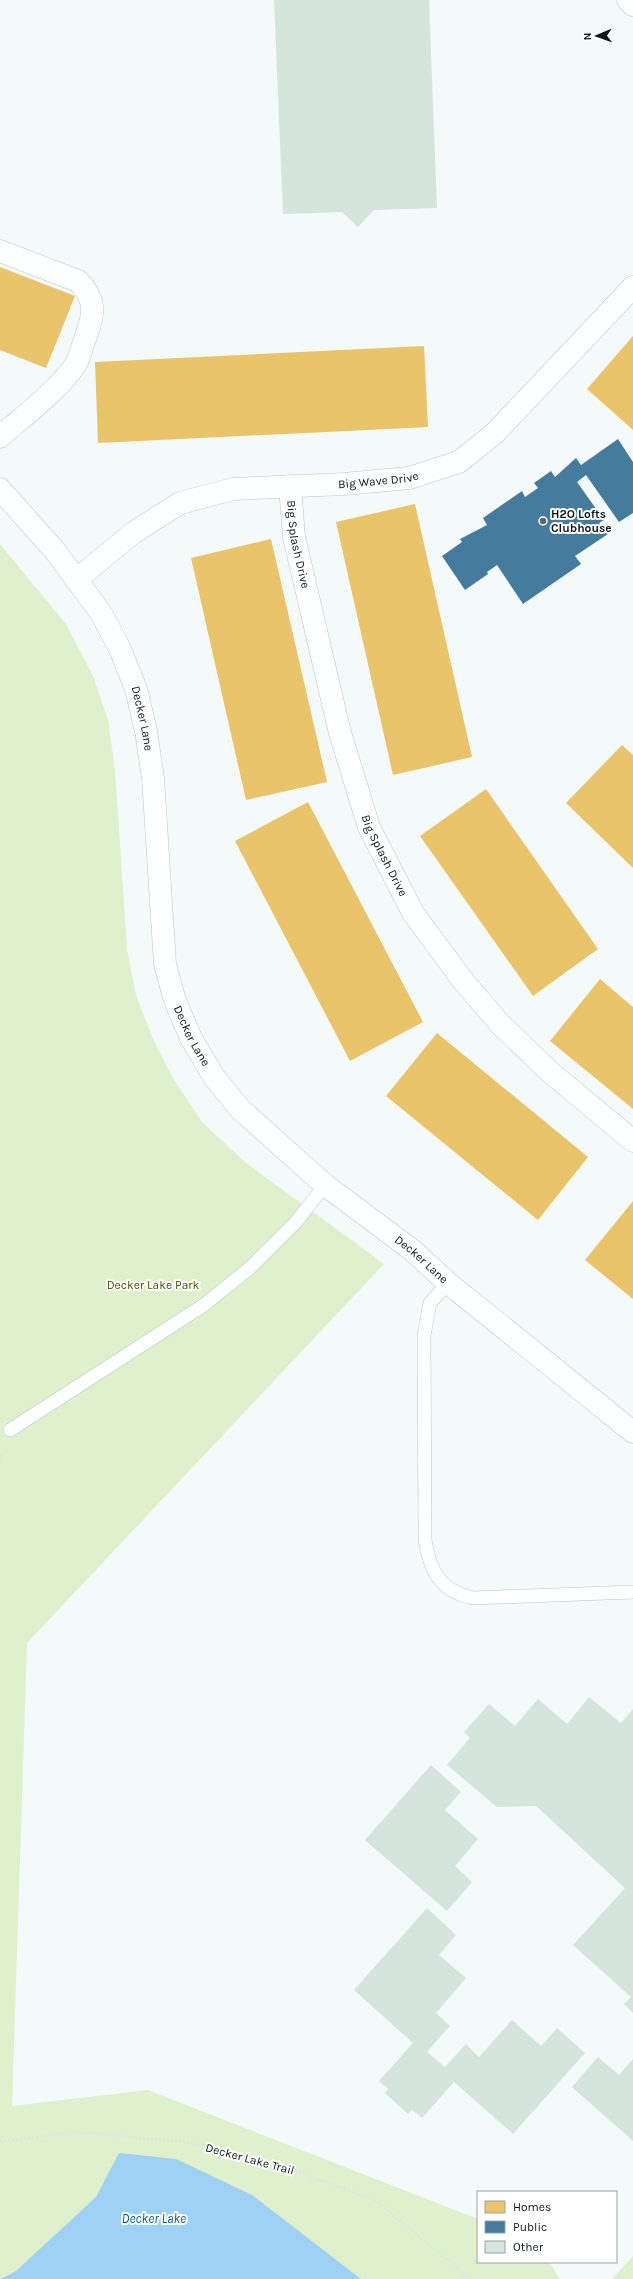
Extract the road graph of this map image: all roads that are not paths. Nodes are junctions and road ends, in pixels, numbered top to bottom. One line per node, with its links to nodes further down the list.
1 (628, 0): 2 (street)
2 (633, 5)
3 (0, 251): 5 (street)
4 (633, 287): 6 (street, Big Wave Drive)
5 (0, 437)
6 (290, 486): 8 (street, Big Wave Drive); 9 (street, Big Splash Drive)
7 (0, 489): 8 (street, Decker Lane)
8 (76, 580): 10 (street, Decker Lane)
9 (633, 1141)
10 (326, 1185): 11 (street, Decker Lane); 12 (lane)
11 (448, 1283): 13 (street, Decker Lane); 14 (lane)
12 (10, 1430)
13 (633, 1432)
14 (633, 1592)

